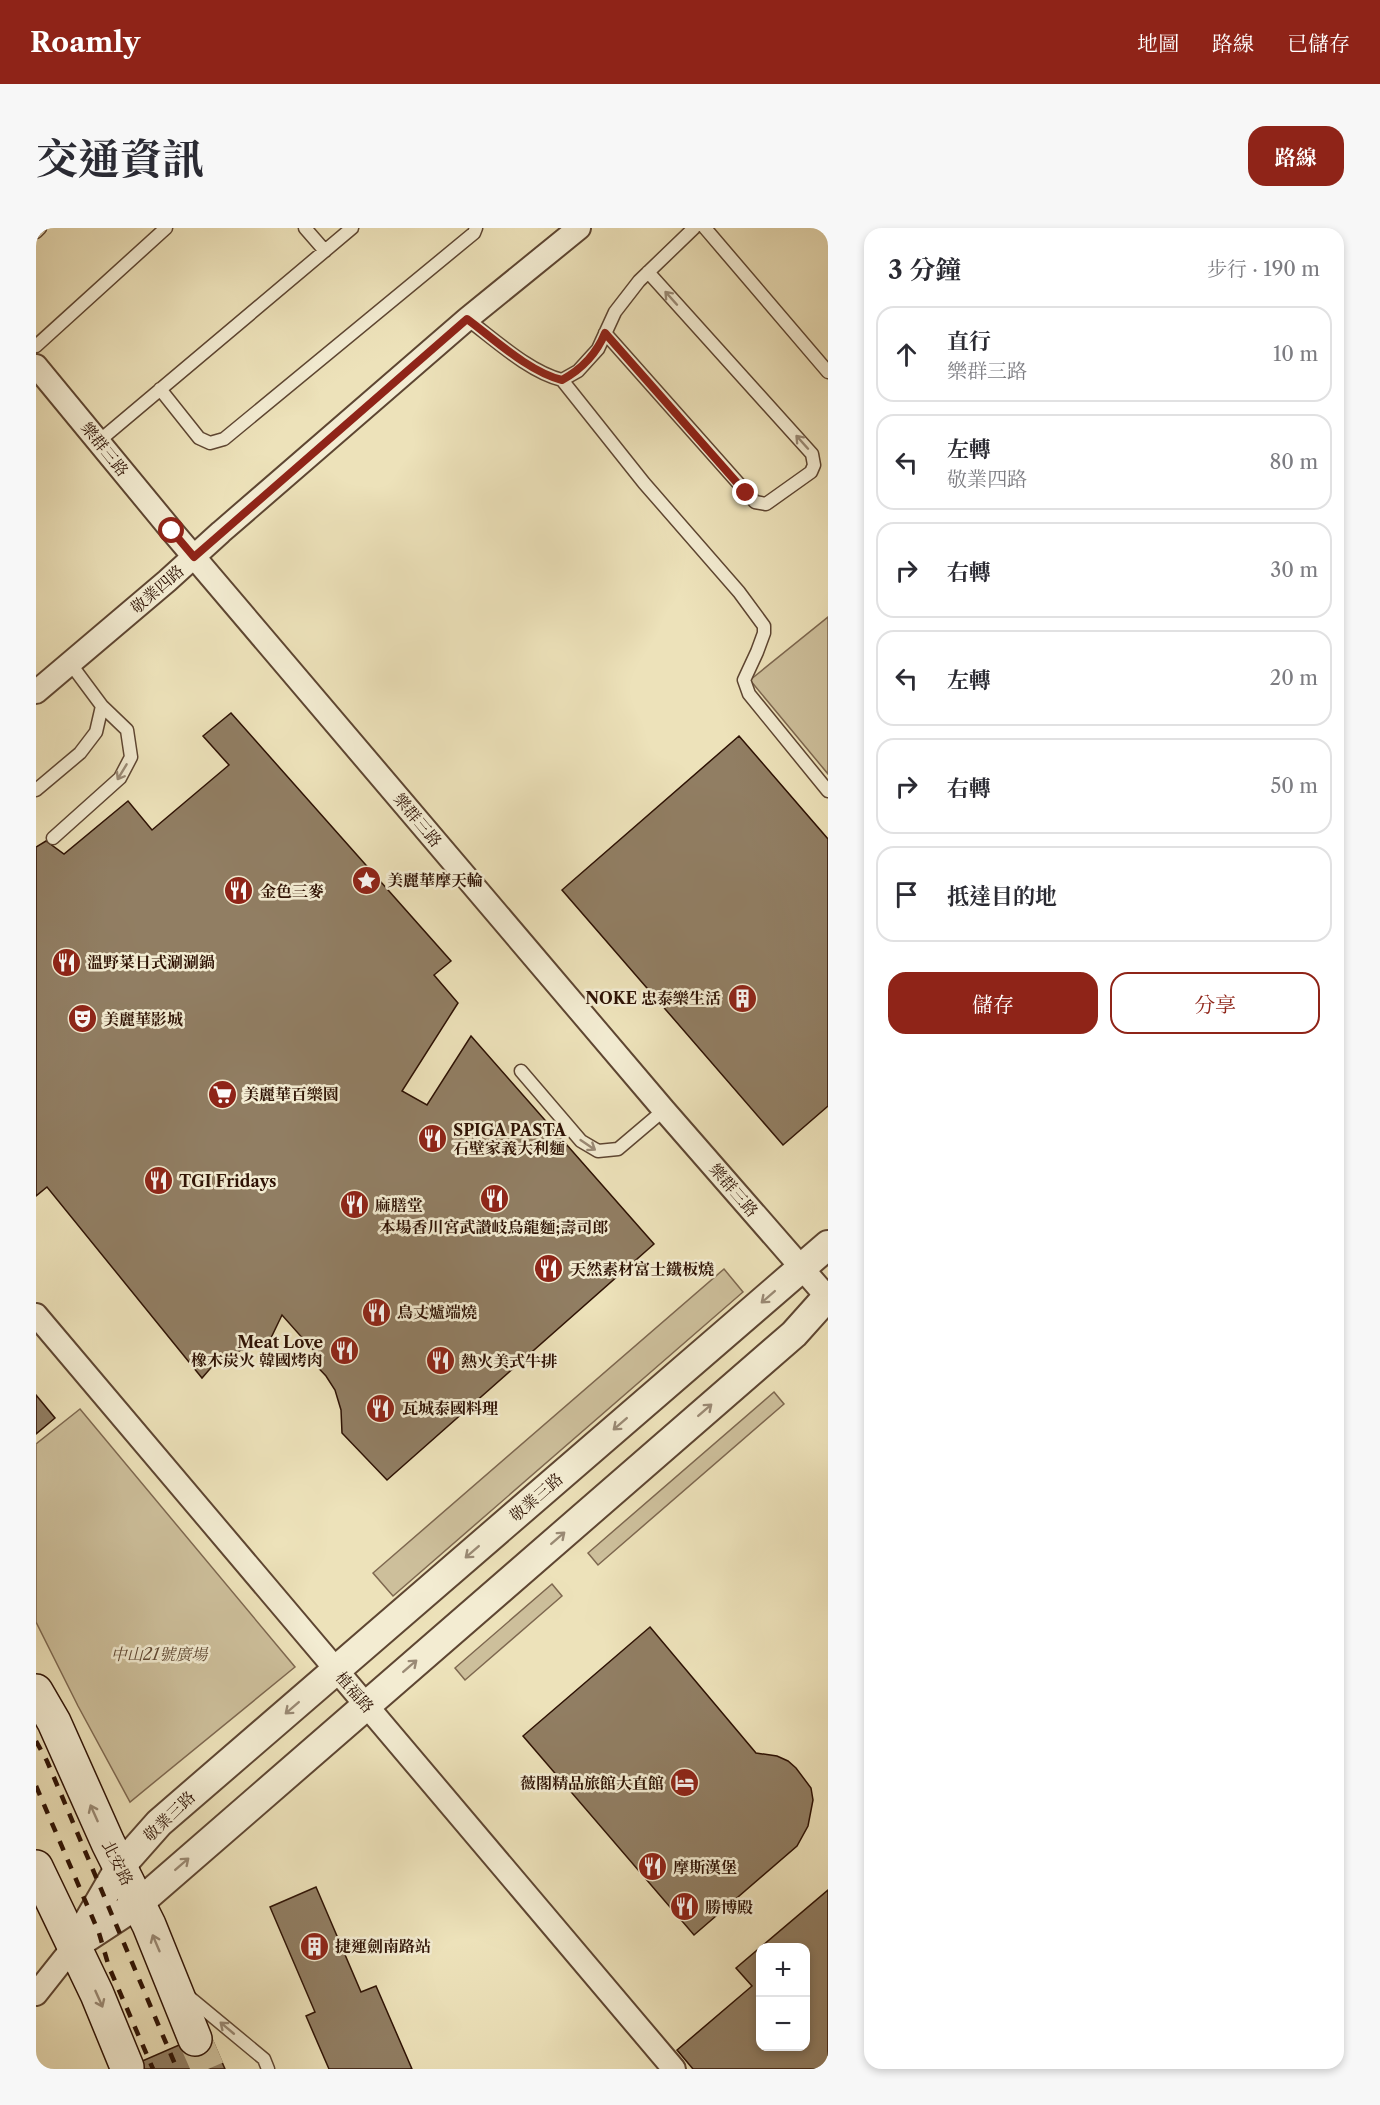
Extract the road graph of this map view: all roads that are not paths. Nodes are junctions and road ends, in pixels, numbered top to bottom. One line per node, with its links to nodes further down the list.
1 (40, 228): 8 (lane)
2 (166, 228): 14 (lane)
3 (305, 228): 10 (lane)
4 (352, 228): 10 (lane)
5 (476, 228): 18 (lane)
6 (694, 228): 11 (lane)
7 (705, 228): 16 (lane)
8 (36, 232)
9 (567, 232): 12 (street, 敬業四路)
10 (325, 251): 18 (lane)
11 (648, 272): 13 (lane); 13 (lane, one-way to 11)
12 (467, 319): 17 (lane); 20 (street, 敬業四路)
13 (605, 333): 17 (lane)
14 (36, 346)
15 (36, 366): 19 (street, 樂群三路)
16 (828, 372)
17 (562, 380): 25 (lane)
18 (160, 389): 19 (lane)
19 (99, 441): 20 (street, 樂群三路)
20 (194, 557): 21 (street, 敬業四路); 28 (street, 樂群三路)
21 (70, 663): 22 (street, 敬業四路); 23 (lane)
22 (36, 692)
23 (102, 706): 24 (lane); 26 (lane, one-way to 26)
24 (36, 790)
25 (828, 791)
26 (53, 838)
27 (521, 1071): 28 (lane, one-way to 28)
28 (664, 1110): 30 (street, 樂群三路)
29 (828, 1245): 30 (street, 敬業三路)
30 (802, 1268): 31 (street, 樂群三路); 33 (street, 敬業三路, one-way to 33)
31 (828, 1297): 35 (street, one-way to 31)
32 (36, 1315): 33 (street, 植福路)
33 (336, 1670): 35 (street, 植福路); 37 (street, 敬業三路, one-way to 37)
34 (36, 1691): 37 (main road, 北安路, one-way to 34)
35 (366, 1704): 38 (street, one-way to 35); 45 (street, 植福路)
36 (36, 1867): 39 (main road)
37 (120, 1867): 38 (main road, 北安路); 39 (street, 敬業三路)
38 (138, 1903): 39 (street); 40 (main road, 北安路, one-way to 38)
39 (74, 1946): 41 (street); 43 (main road, one-way to 43)
40 (174, 1984): 42 (main road, 北安路); 44 (lane, one-way to 40)
41 (36, 1994)
42 (195, 2039)
43 (127, 2067)
44 (268, 2069)
45 (674, 2069)

